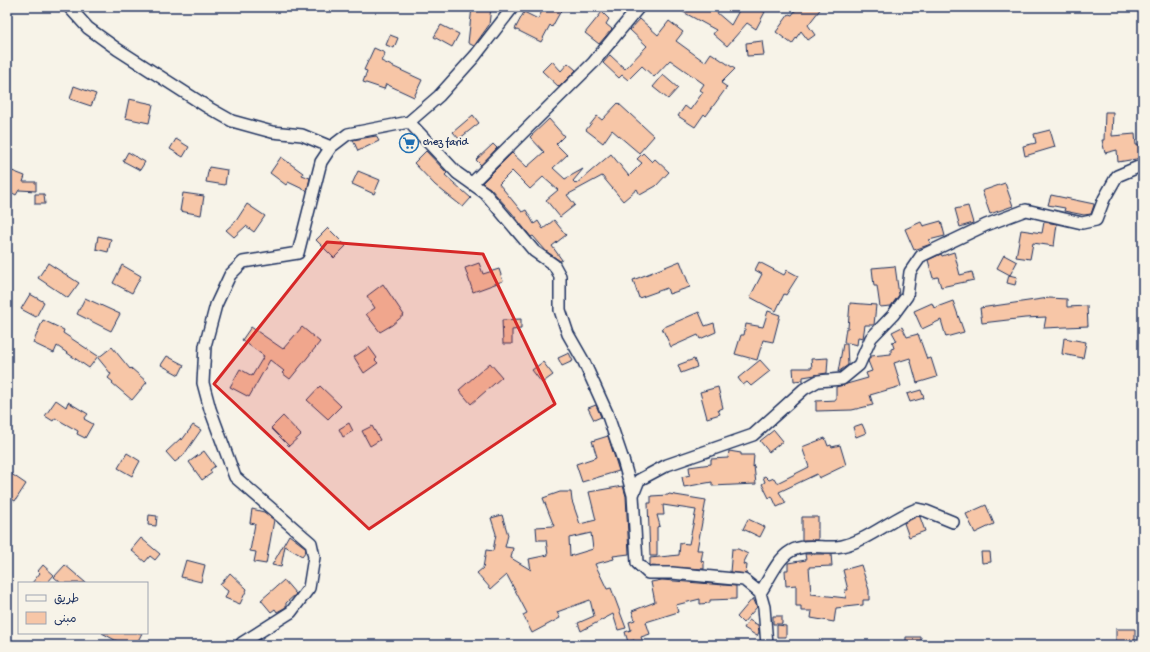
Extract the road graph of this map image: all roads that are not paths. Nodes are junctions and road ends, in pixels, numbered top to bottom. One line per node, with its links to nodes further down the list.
1 (68, 7): 5 (street)
2 (513, 7): 4 (street)
3 (639, 7): 7 (street)
4 (409, 122): 5 (street); 7 (street)
5 (331, 147): 11 (street)
6 (1143, 165): 8 (street)
7 (472, 183): 8 (street)
8 (633, 495): 10 (street)
9 (953, 522): 10 (street)
10 (760, 593): 12 (street)
11 (241, 645)
12 (767, 645)

